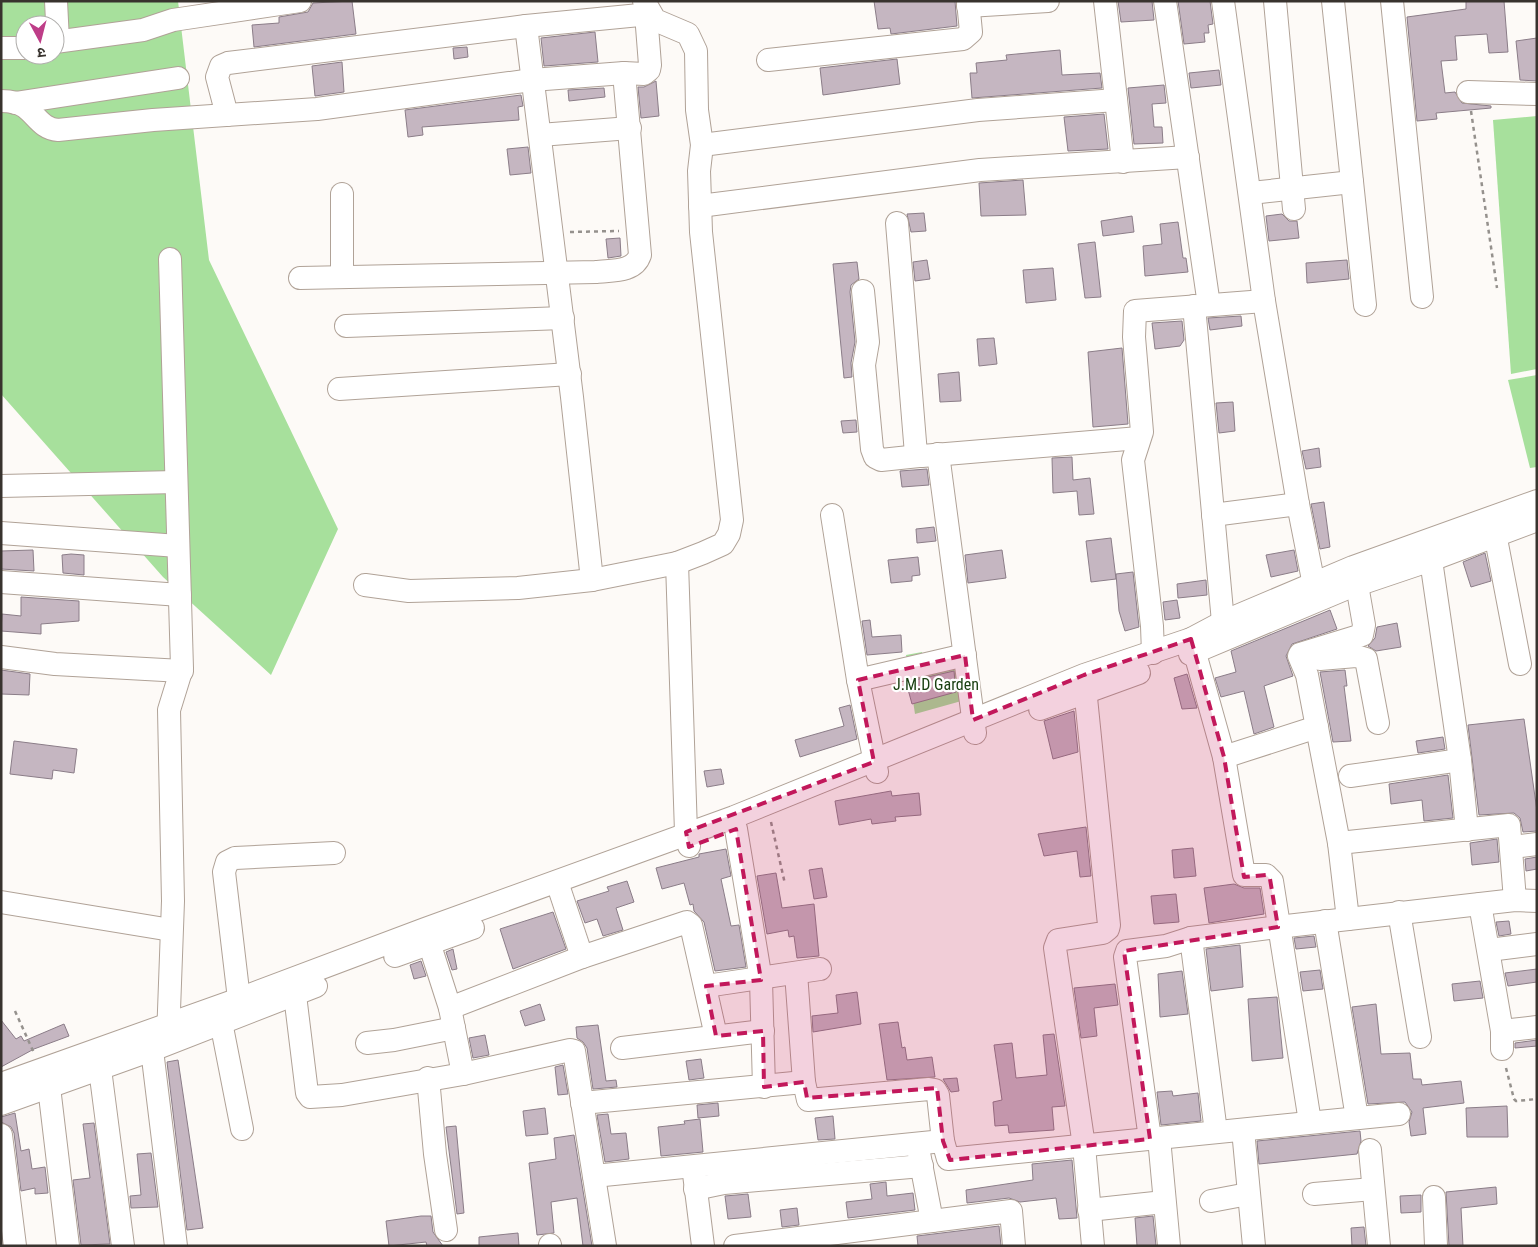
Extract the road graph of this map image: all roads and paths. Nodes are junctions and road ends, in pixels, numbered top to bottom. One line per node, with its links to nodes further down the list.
1 (56, 1): 13 (street)
2 (1048, 1): 10 (street)
3 (1105, 1): 24 (street)
4 (1165, 1): 30 (street)
5 (1223, 1): 33 (street)
6 (1275, 1): 35 (street)
7 (1333, 1): 32 (street)
8 (1392, 1): 46 (street)
9 (292, 2): 15 (street)
10 (1014, 2): 11 (street)
11 (968, 4): 18 (street)
12 (646, 10): 14 (street); 19 (street); 29 (street)
13 (56, 15)
14 (526, 26): 21 (street); 26 (street)
15 (65, 40)
16 (1, 48): 17 (street)
17 (15, 48)
18 (768, 60)
19 (624, 73): 21 (street); 27 (street)
20 (178, 78): 25 (street)
21 (532, 80): 26 (street); 28 (street)
22 (1468, 92): 23 (street); 44 (path)
23 (1537, 94)
24 (1116, 100): 29 (street); 31 (street)
25 (8, 102): 26 (street)
26 (227, 115)
27 (630, 128): 28 (street); 38 (street)
28 (540, 135): 41 (street)
29 (702, 145): 36 (street)
30 (1188, 157): 31 (street); 48 (street)
31 (1123, 162): 36 (street)
32 (1352, 182): 35 (street); 49 (street)
33 (1251, 193): 35 (street); 47 (street)
34 (342, 194): 42 (street)
35 (1293, 199)
36 (700, 206): 67 (street)
37 (897, 223): 55 (street)
38 (638, 229): 39 (path); 41 (street)
39 (564, 232)
40 (170, 259): 56 (street)
41 (557, 272): 42 (street); 50 (street)
42 (342, 277): 43 (street)
43 (300, 278)
44 (1497, 288)
45 (863, 291): 55 (street)
46 (1422, 298)
47 (1264, 301): 48 (street); 59 (street)
48 (1202, 305): 54 (street); 61 (street)
49 (1365, 305)
50 (563, 318): 51 (street); 52 (street)
51 (346, 326)
52 (570, 374): 53 (street); 68 (street)
53 (339, 389)
54 (1139, 438): 55 (street); 76 (street)
55 (929, 455): 77 (street)
56 (176, 482): 57 (street); 65 (street)
57 (1, 486)
58 (1537, 501): 63 (street)
59 (1298, 504): 61 (street); 72 (street)
60 (832, 515): 82 (street)
61 (1213, 515): 74 (street)
62 (1537, 520): 63 (street)
63 (1494, 526): 66 (street); 79 (street)
64 (1, 533): 65 (street)
65 (178, 546): 73 (street)
66 (1428, 551): 70 (street); 72 (street); 88 (street)
67 (677, 563): 68 (street); 94 (street)
68 (592, 580): 71 (street)
69 (1, 582): 73 (street)
70 (1357, 584): 75 (street); 80 (street)
71 (365, 585)
72 (1314, 585): 74 (street)
73 (180, 595): 81 (street)
74 (1223, 622): 75 (street)
75 (1193, 645): 76 (street); 83 (street); 87 (street)
76 (1153, 653): 83 (street)
77 (965, 655): 82 (street); 85 (street)
78 (1, 658): 81 (street)
79 (1520, 664)
80 (1304, 667): 84 (street); 86 (street)
81 (182, 671): 108 (street)
82 (858, 680): 89 (street)
83 (1085, 684): 85 (street); 151 (street)
84 (1378, 722)
85 (974, 727): 89 (street)
86 (1317, 727): 87 (street); 95 (street)
87 (1224, 757): 107 (street)
88 (1460, 760): 90 (street); 93 (street)
89 (876, 767): 91 (street); 94 (street)
90 (1350, 776)
91 (770, 816): 92 (street); 99 (path)
92 (736, 829): 94 (street); 116 (street)
93 (1467, 830): 95 (street); 97 (street)
94 (688, 840): 100 (street)
95 (1339, 843): 105 (street)
96 (1537, 844): 97 (street)
97 (1512, 846): 101 (street)
98 (334, 853): 119 (street)
99 (785, 884)
100 (559, 888): 109 (street); 113 (street)
101 (1526, 900): 103 (street)
102 (1, 902): 108 (street)
103 (1480, 904): 104 (street); 112 (street)
104 (1399, 912): 105 (street); 126 (street)
105 (1348, 919): 106 (street)
106 (1325, 921): 107 (street); 142 (street)
107 (1278, 927): 110 (street); 143 (street)
108 (171, 930): 127 (street)
109 (428, 936): 118 (street); 119 (street); 121 (street)
110 (1191, 938): 146 (street); 148 (street)
111 (1537, 944): 112 (street)
112 (1490, 950): 128 (street)
113 (582, 957): 117 (street); 121 (street)
114 (820, 969): 115 (street)
115 (796, 973): 116 (street); 135 (street)
116 (760, 980): 117 (street); 124 (street)
117 (706, 986): 125 (street)
118 (295, 995): 122 (street); 134 (street)
119 (239, 999): 127 (street)
120 (14, 1011): 133 (path)
121 (452, 1018): 129 (street); 132 (street)
122 (221, 1022): 127 (street); 144 (street)
123 (1537, 1027): 128 (street)
124 (763, 1031): 125 (street); 137 (street)
125 (716, 1036): 130 (street)
126 (1420, 1037)
127 (162, 1040): 131 (street); 133 (street); 170 (street)
128 (1502, 1040): 138 (path)
129 (367, 1043)
130 (622, 1048)
131 (100, 1069): 133 (street); 169 (street)
132 (463, 1074): 134 (street); 139 (street)
133 (45, 1078): 136 (street); 140 (street); 168 (street)
134 (428, 1078): 166 (street)
135 (804, 1082): 137 (street); 149 (street)
136 (1, 1084)
137 (764, 1087): 139 (street)
138 (1537, 1099)
139 (582, 1103): 155 (street)
140 (1, 1104)
141 (1399, 1114): 142 (street)
142 (1358, 1118): 143 (street)
143 (1310, 1122): 145 (street)
144 (242, 1129)
145 (1243, 1130): 146 (street); 159 (street)
146 (1216, 1132): 148 (street)
147 (1, 1135): 156 (street)
148 (1155, 1138): 151 (street); 163 (street)
149 (943, 1141): 150 (street); 151 (street)
150 (917, 1142): 153 (street); 154 (street)
151 (1084, 1146): 164 (street)
152 (1370, 1150): 158 (street)
153 (693, 1166): 155 (street); 157 (street)
154 (922, 1166): 157 (street); 165 (street)
155 (594, 1176): 171 (street)
156 (4, 1178): 167 (street)
157 (695, 1189): 172 (street)
158 (1374, 1189): 160 (street); 178 (street)
159 (1248, 1194): 162 (street); 177 (street)
160 (1314, 1194)
161 (1434, 1197): 179 (street)
162 (1211, 1201)
163 (1164, 1202): 164 (street); 176 (street)
164 (1090, 1210): 175 (street)
165 (932, 1221): 173 (street); 174 (street)
166 (446, 1230)
167 (14, 1246)
168 (68, 1246)
169 (123, 1246)
170 (176, 1246)
171 (605, 1246)
172 (703, 1246)
173 (735, 1246)
174 (1014, 1246)
175 (1093, 1246)
176 (1169, 1246)
177 (1254, 1246)
178 (1379, 1246)
179 (1436, 1246)

